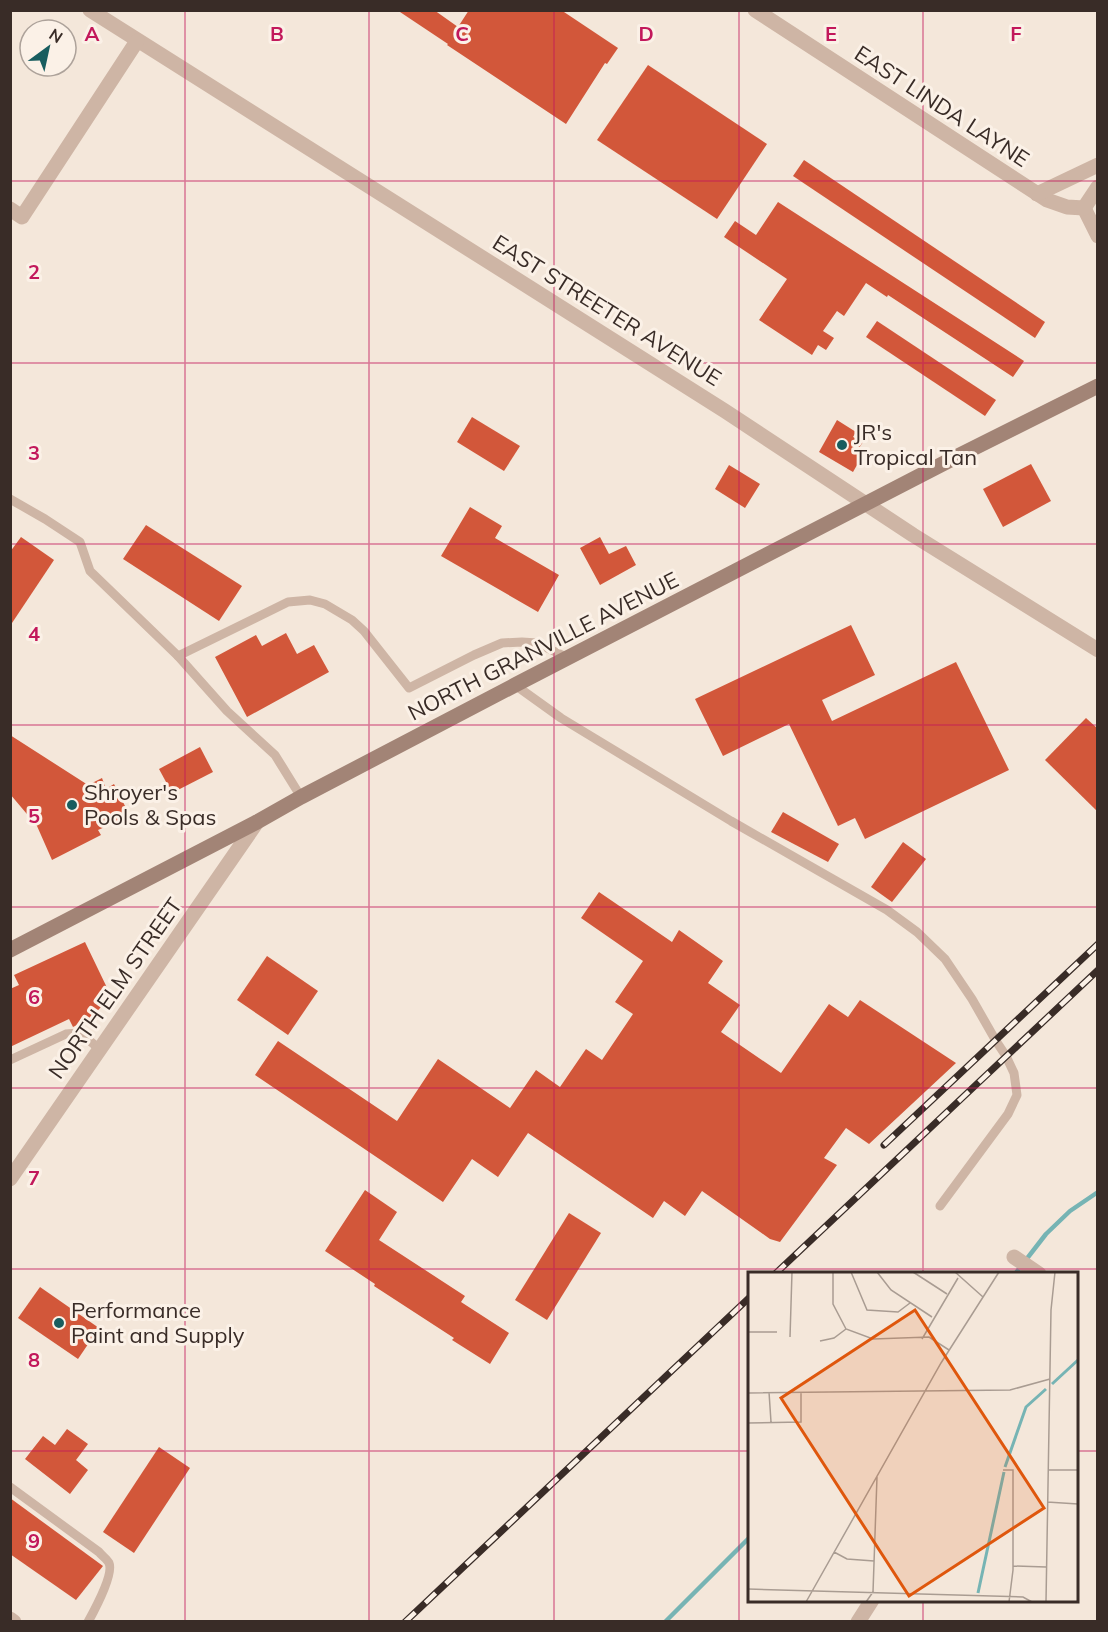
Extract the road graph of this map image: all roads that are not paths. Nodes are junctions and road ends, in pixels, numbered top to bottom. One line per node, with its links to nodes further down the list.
1 (90, 10): 3 (street, EAST STREETER AVENUE)
2 (755, 10): 6 (street, EAST LINDA LAYNE)
3 (137, 41): 8 (street); 12 (street, EAST STREETER AVENUE)
4 (1098, 165): 6 (street)
5 (1098, 187): 7 (street)
6 (1037, 194): 7 (street, EAST LINDA LAYNE)
7 (1084, 208): 9 (street)
8 (16, 213)
9 (1098, 236)
10 (1098, 386): 12 (main road, NORTH GRANVILLE AVENUE)
11 (10, 499): 14 (lane)
12 (865, 505): 13 (street, EAST STREETER AVENUE); 15 (main road, NORTH GRANVILLE AVENUE)
13 (1098, 650)
14 (178, 656): 15 (lane); 17 (lane)
15 (568, 658): 16 (main road, NORTH GRANVILLE AVENUE)
16 (515, 685): 17 (main road, NORTH GRANVILLE AVENUE); 23 (lane)
17 (301, 797): 18 (main road, NORTH GRANVILLE AVENUE)
18 (257, 822): 19 (main road, NORTH GRANVILLE AVENUE); 20 (street, NORTH ELM STREET)
19 (10, 950)
20 (100, 1050): 21 (lane); 22 (street, NORTH ELM STREET)
21 (10, 1060)
22 (10, 1179)
23 (940, 1206)
24 (1014, 1257): 25 (street)
25 (1036, 1272)
26 (10, 1487): 28 (lane)
27 (871, 1602): 29 (street)
28 (87, 1622)
29 (858, 1622)

